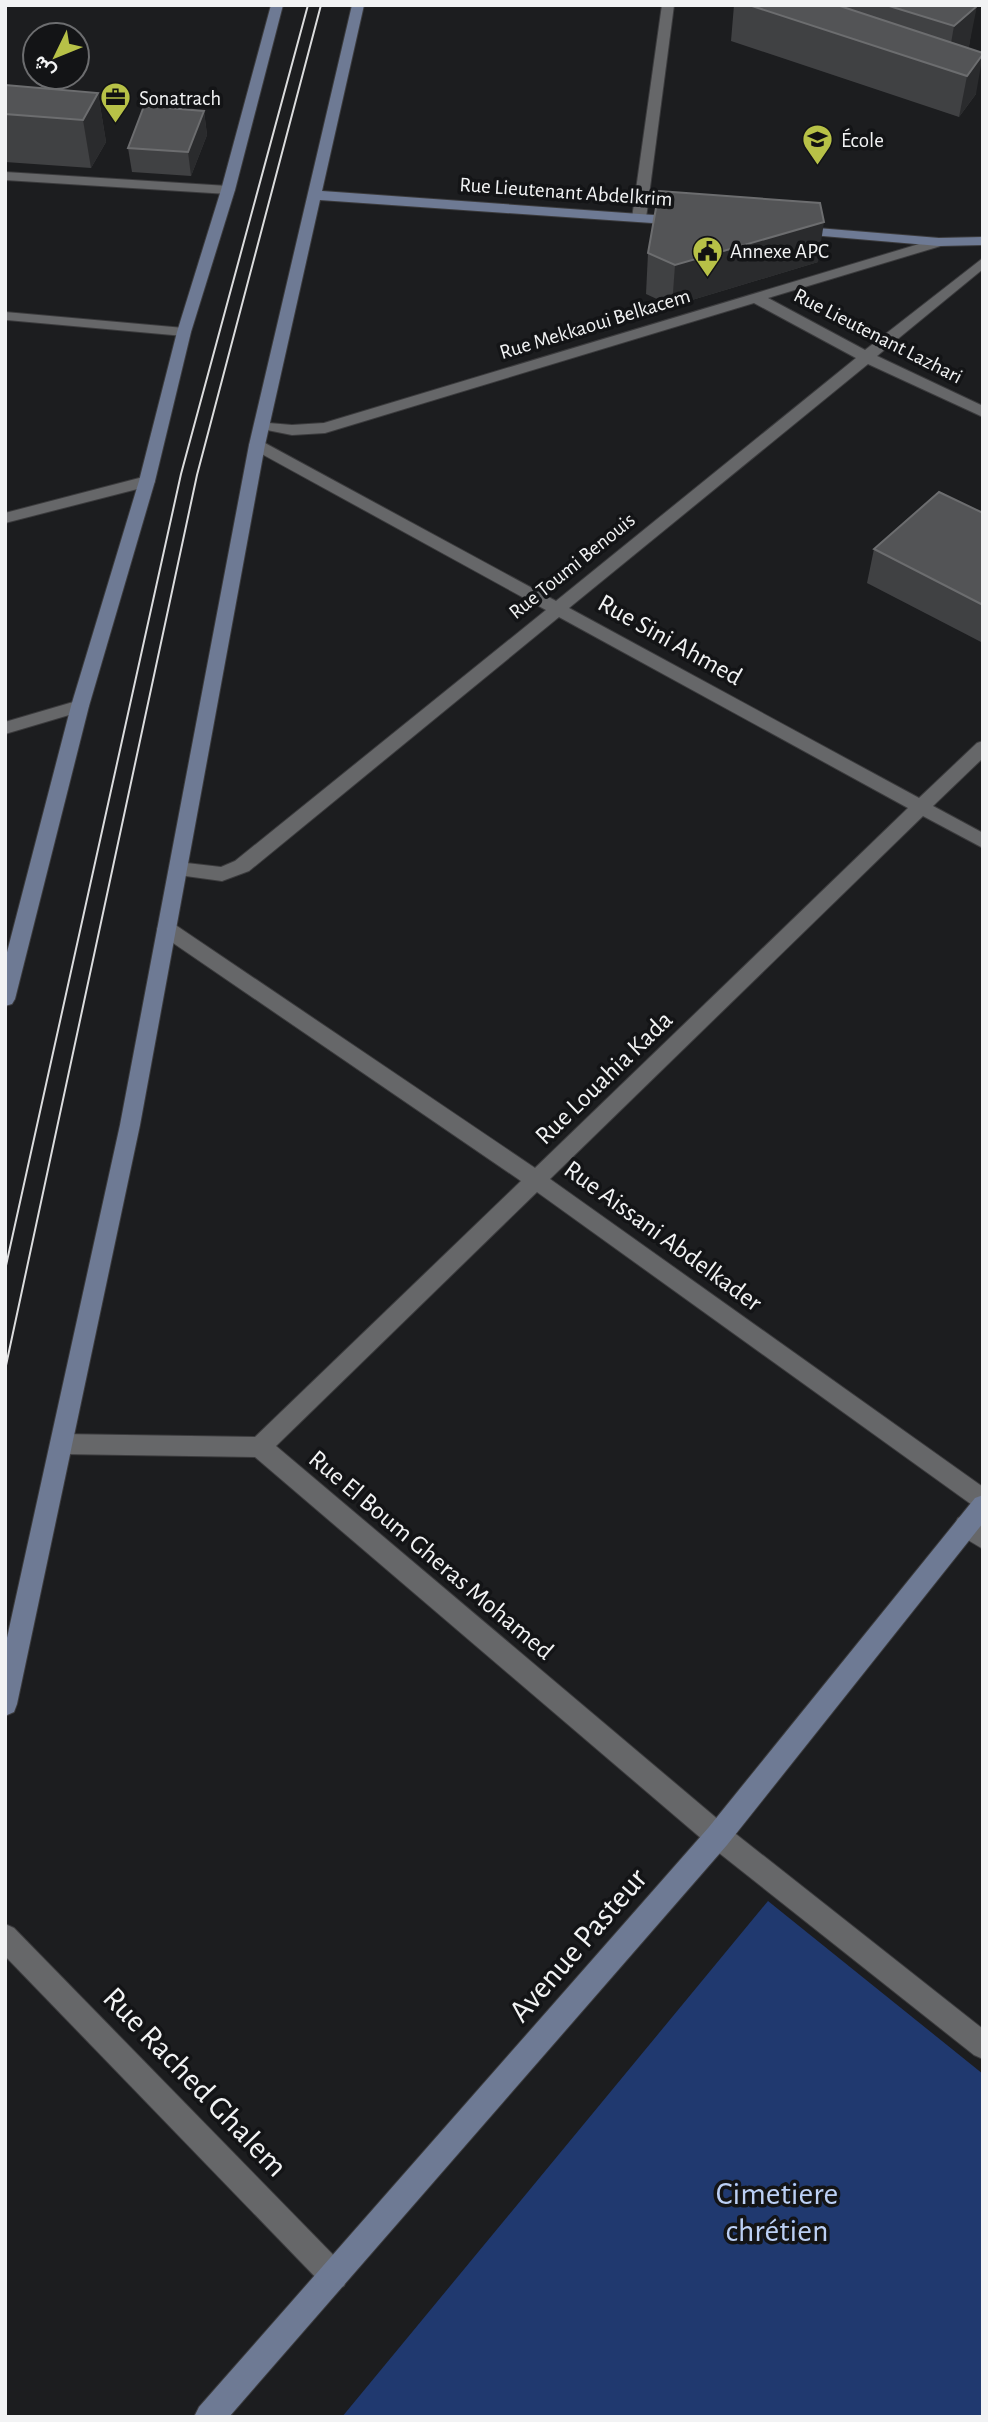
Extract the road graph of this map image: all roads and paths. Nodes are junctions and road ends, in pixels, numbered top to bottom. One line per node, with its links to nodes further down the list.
1 (277, 5): 5 (street)
2 (358, 5): 6 (street)
3 (668, 5): 7 (street)
4 (5, 176): 5 (street)
5 (228, 190): 15 (street)
6 (314, 195): 7 (street, Rue Lieutenant Abdelkrim); 18 (street)
7 (639, 218): 8 (street, Rue Lieutenant Abdelkrim)
8 (693, 222)
9 (775, 229): 11 (street)
10 (983, 241): 11 (street)
11 (939, 242): 13 (street, Rue Mekkaoui Belkacem)
12 (983, 262): 16 (street, Rue Toumi Benouis)
13 (755, 296): 16 (street, Rue Lieutenant Lazhari); 18 (street, Rue Mekkaoui Belkacem)
14 (7, 316): 15 (street)
15 (184, 332): 20 (street)
16 (867, 358): 17 (street, Rue Lieutenant Lazhari); 22 (street, Rue Toumi Benouis)
17 (983, 412)
18 (262, 425): 19 (street)
19 (257, 445): 22 (street, Rue Sini Ahmed); 28 (street)
20 (147, 481): 21 (street); 23 (street)
21 (5, 518)
22 (556, 607): 26 (street, Rue Sini Ahmed); 28 (street, Rue Toumi Benouis)
23 (80, 706): 24 (street); 30 (street)
24 (5, 727)
25 (983, 747): 26 (street, Rue Louahia Kada)
26 (921, 807): 27 (street, Rue Sini Ahmed); 31 (street, Rue Louahia Kada)
27 (983, 841)
28 (178, 869): 29 (street)
29 (167, 929): 31 (street, Rue Aissani Abdelkader); 32 (street)
30 (5, 999)
31 (537, 1180): 33 (street, Rue Louahia Kada); 34 (street, Rue Aissani Abdelkader)
32 (61, 1444): 33 (street); 37 (street)
33 (261, 1447): 38 (street, Rue El Boum Gheras Mohamed)
34 (983, 1500)
35 (983, 1505): 36 (street, Avenue Pasteur)
36 (974, 1532): 38 (street, Avenue Pasteur)
37 (5, 1704)
38 (718, 1836): 40 (street, Rue El Boum Gheras Mohamed); 41 (street, Avenue Pasteur)
39 (5, 1937): 41 (street, Rue Rached Ghalem)
40 (983, 2046)
41 (334, 2276): 42 (street, Avenue Pasteur)
42 (209, 2417)

